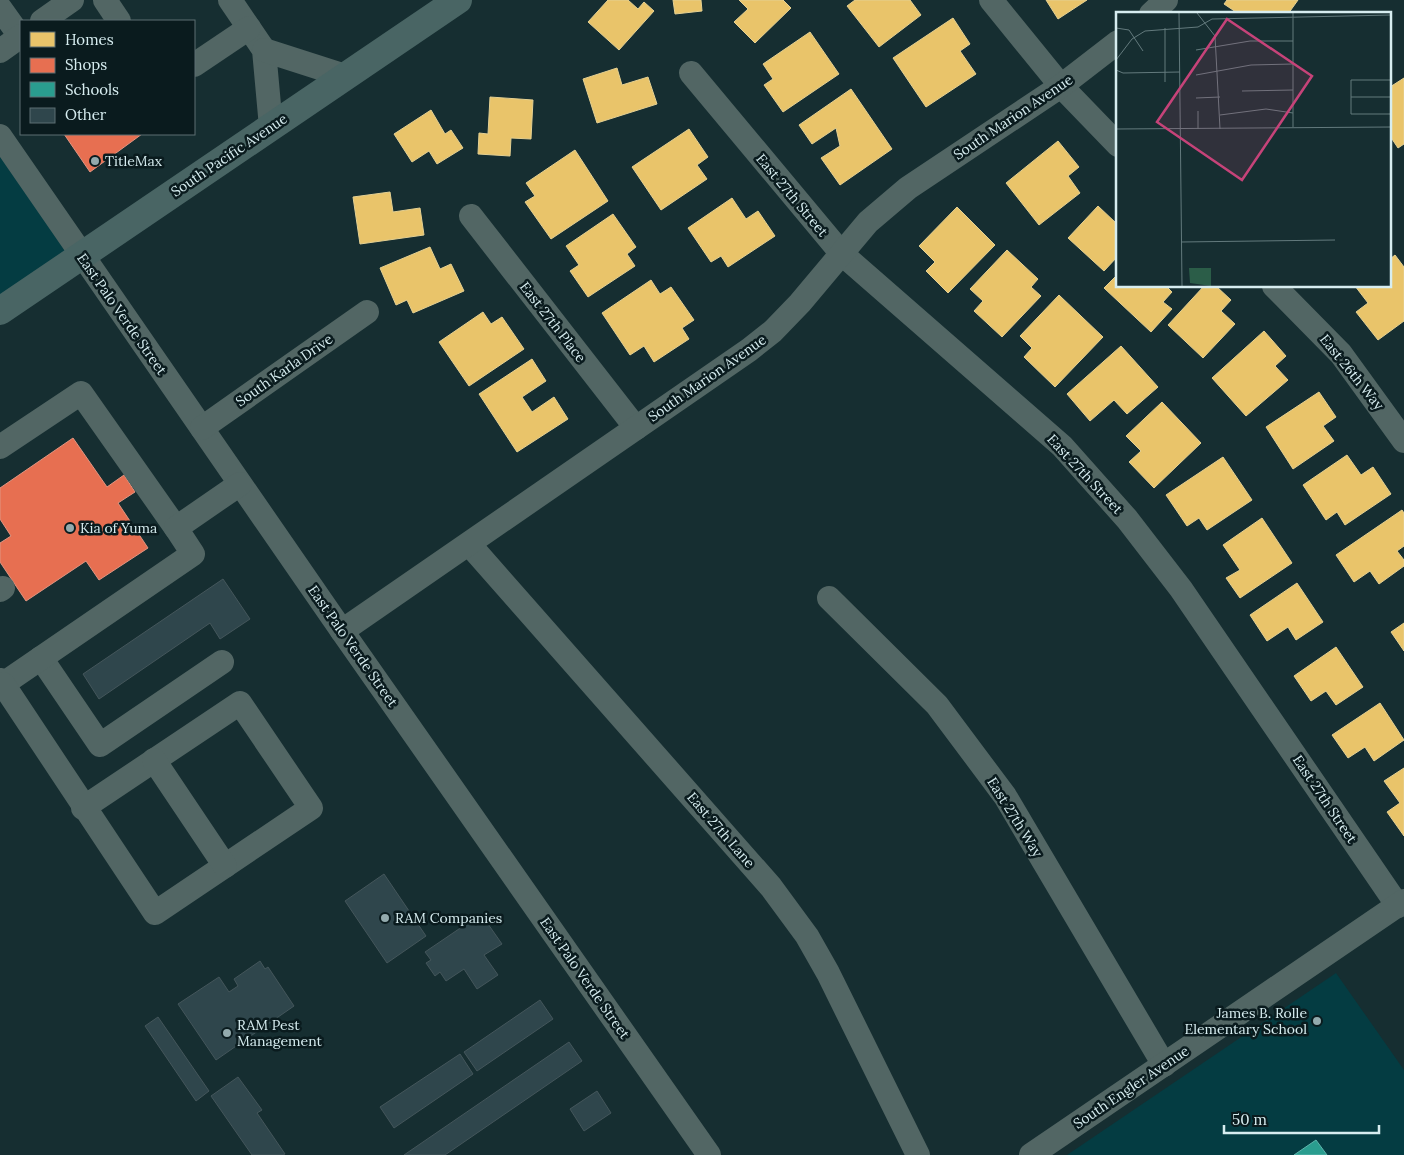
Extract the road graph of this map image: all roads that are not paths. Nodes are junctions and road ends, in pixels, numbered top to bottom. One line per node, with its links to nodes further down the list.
1 (72, 0): 9 (street)
2 (105, 0): 10 (street)
3 (230, 0): 11 (street)
4 (458, 0): 19 (main road, South Pacific Avenue)
5 (991, 0): 20 (street)
6 (1166, 0): 8 (street)
7 (0, 8): 12 (street)
8 (1153, 12)
9 (43, 20)
10 (119, 20)
11 (249, 28): 15 (street); 17 (street)
12 (20, 35)
13 (20, 37): 16 (street)
14 (1116, 44): 20 (street, South Marion Avenue)
15 (264, 50): 19 (street); 21 (street)
16 (0, 51)
17 (195, 64)
18 (691, 72): 25 (street, East 27th Street)
19 (345, 76): 21 (main road, South Pacific Avenue)
20 (1061, 86): 23 (street); 25 (street, South Marion Avenue)
21 (271, 126): 26 (main road, South Pacific Avenue)
22 (0, 136): 26 (street, East Palo Verde Street)
23 (1116, 143)
24 (470, 216): 31 (street, East 27th Place)
25 (842, 254): 31 (street, South Marion Avenue); 45 (street, East 27th Street)
26 (81, 256): 28 (main road, South Pacific Avenue); 30 (street, East Palo Verde Street)
27 (1276, 288): 32 (street, East 26th Way)
28 (0, 311)
29 (367, 312): 30 (street, South Karla Drive)
30 (202, 428): 34 (street, East Palo Verde Street)
31 (636, 428): 36 (street, South Marion Avenue)
32 (1404, 440)
33 (0, 447): 35 (street)
34 (240, 484): 35 (street); 38 (street, East Palo Verde Street)
35 (176, 528): 39 (street)
36 (469, 544): 38 (street, South Marion Avenue); 48 (street, East 27th Lane)
37 (829, 598): 46 (street, East 27th Way)
38 (342, 632): 47 (street, East Palo Verde Street)
39 (41, 658): 40 (street); 41 (street)
40 (222, 662)
41 (1, 682): 43 (street)
42 (154, 760): 43 (street); 44 (street); 44 (street)
43 (83, 808): 44 (street)
44 (225, 866)
45 (1401, 904): 46 (street, South Engler Avenue)
46 (1164, 1065): 49 (street, South Engler Avenue)
47 (709, 1155)
48 (918, 1155)
49 (1031, 1155)

